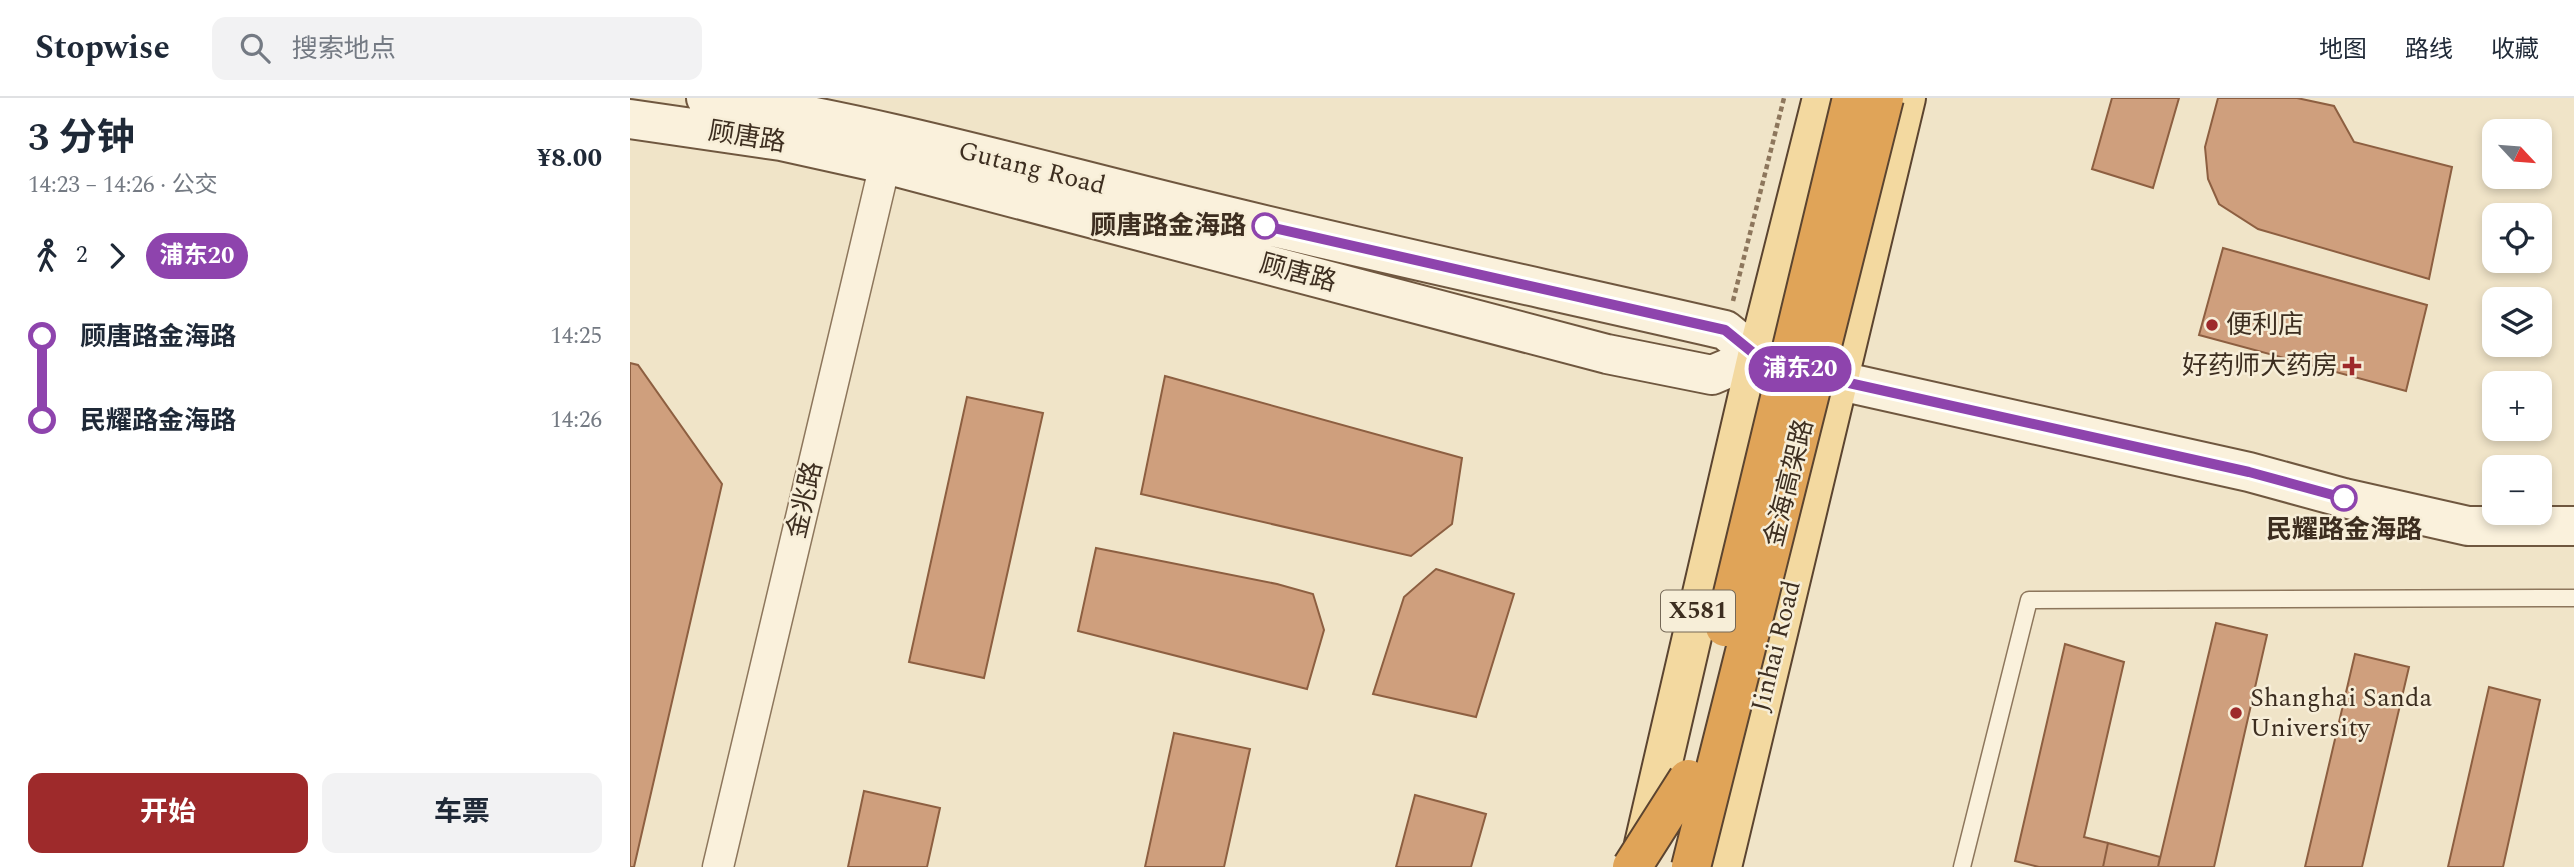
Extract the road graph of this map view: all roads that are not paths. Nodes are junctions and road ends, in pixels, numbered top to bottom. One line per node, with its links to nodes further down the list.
1 (706, 98): 7 (main road, Gutang Road)
2 (1822, 98): 8 (main road, X581)
3 (1853, 98): 12 (highway, 金海高架路, bridge)
4 (1884, 98): 17 (highway, 金海高架路, bridge)
5 (1906, 98): 9 (main road, Jinhai Road)
6 (630, 119): 7 (main road, 顾唐路)
7 (887, 149): 8 (main road, Gutang Road); 13 (street, 金兆路)
8 (1757, 356): 9 (main road); 15 (main road, X581)
9 (1840, 381): 10 (main road); 18 (main road, Jinhai Road)
10 (2574, 526)
11 (2574, 598): 19 (lane)
12 (1688, 779): 14 (highway, bridge); 16 (highway, 金海高架路)
13 (718, 867)
14 (1632, 867)
15 (1639, 867)
16 (1667, 867)
17 (1691, 867)
18 (1722, 867)
19 (1962, 867)

